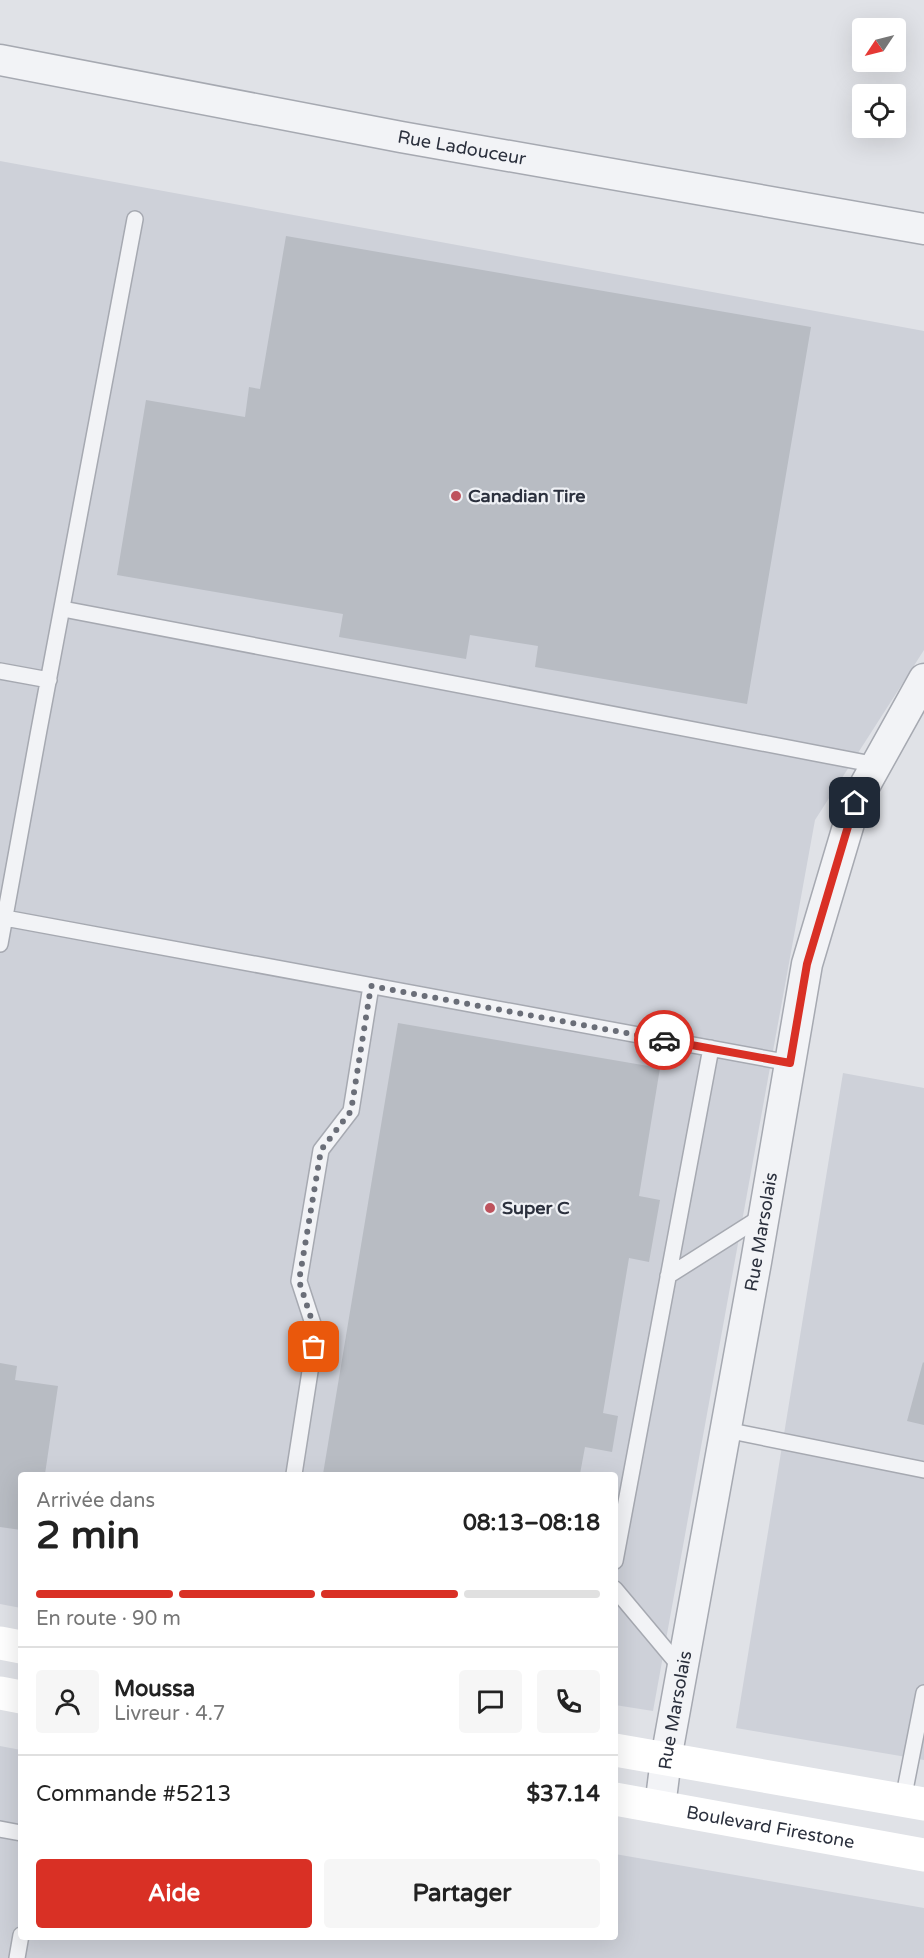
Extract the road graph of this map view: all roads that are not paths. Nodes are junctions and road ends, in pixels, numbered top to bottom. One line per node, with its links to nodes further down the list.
1 (0, 60): 3 (street, Rue Ladouceur)
2 (135, 219): 4 (lane)
3 (924, 229)
4 (63, 609): 7 (lane); 8 (lane)
5 (0, 671): 7 (lane)
6 (924, 679): 8 (street, Rue Marsolais)
7 (49, 680): 9 (lane)
8 (877, 765): 13 (street, Rue Marsolais)
9 (5, 918): 10 (lane); 11 (lane)
10 (0, 944)
11 (371, 986): 12 (lane); 18 (lane)
12 (711, 1048): 13 (lane); 15 (lane)
13 (790, 1063): 14 (street, Rue Marsolais)
14 (765, 1214): 15 (lane); 16 (street, Rue Marsolais)
15 (668, 1276): 19 (lane)
16 (726, 1430): 17 (lane); 23 (street, Rue Marsolais)
17 (924, 1470)
18 (294, 1472)
19 (618, 1545)
20 (618, 1593): 23 (lane)
21 (0, 1643): 22 (main road)
22 (18, 1646)
23 (682, 1669): 28 (street, Rue Marsolais)
24 (0, 1693): 26 (main road)
25 (924, 1693): 30 (lane)
26 (18, 1696)
27 (618, 1751): 28 (main road)
28 (666, 1759): 30 (main road); 31 (street, Rue Marsolais)
29 (618, 1800): 31 (main road, Boulevard Firestone)
30 (913, 1802)
31 (660, 1807): 34 (main road, Boulevard Firestone)
32 (0, 1829): 33 (lane)
33 (18, 1832)
34 (924, 1855)
35 (20, 1940): 36 (lane)
36 (17, 1958)

